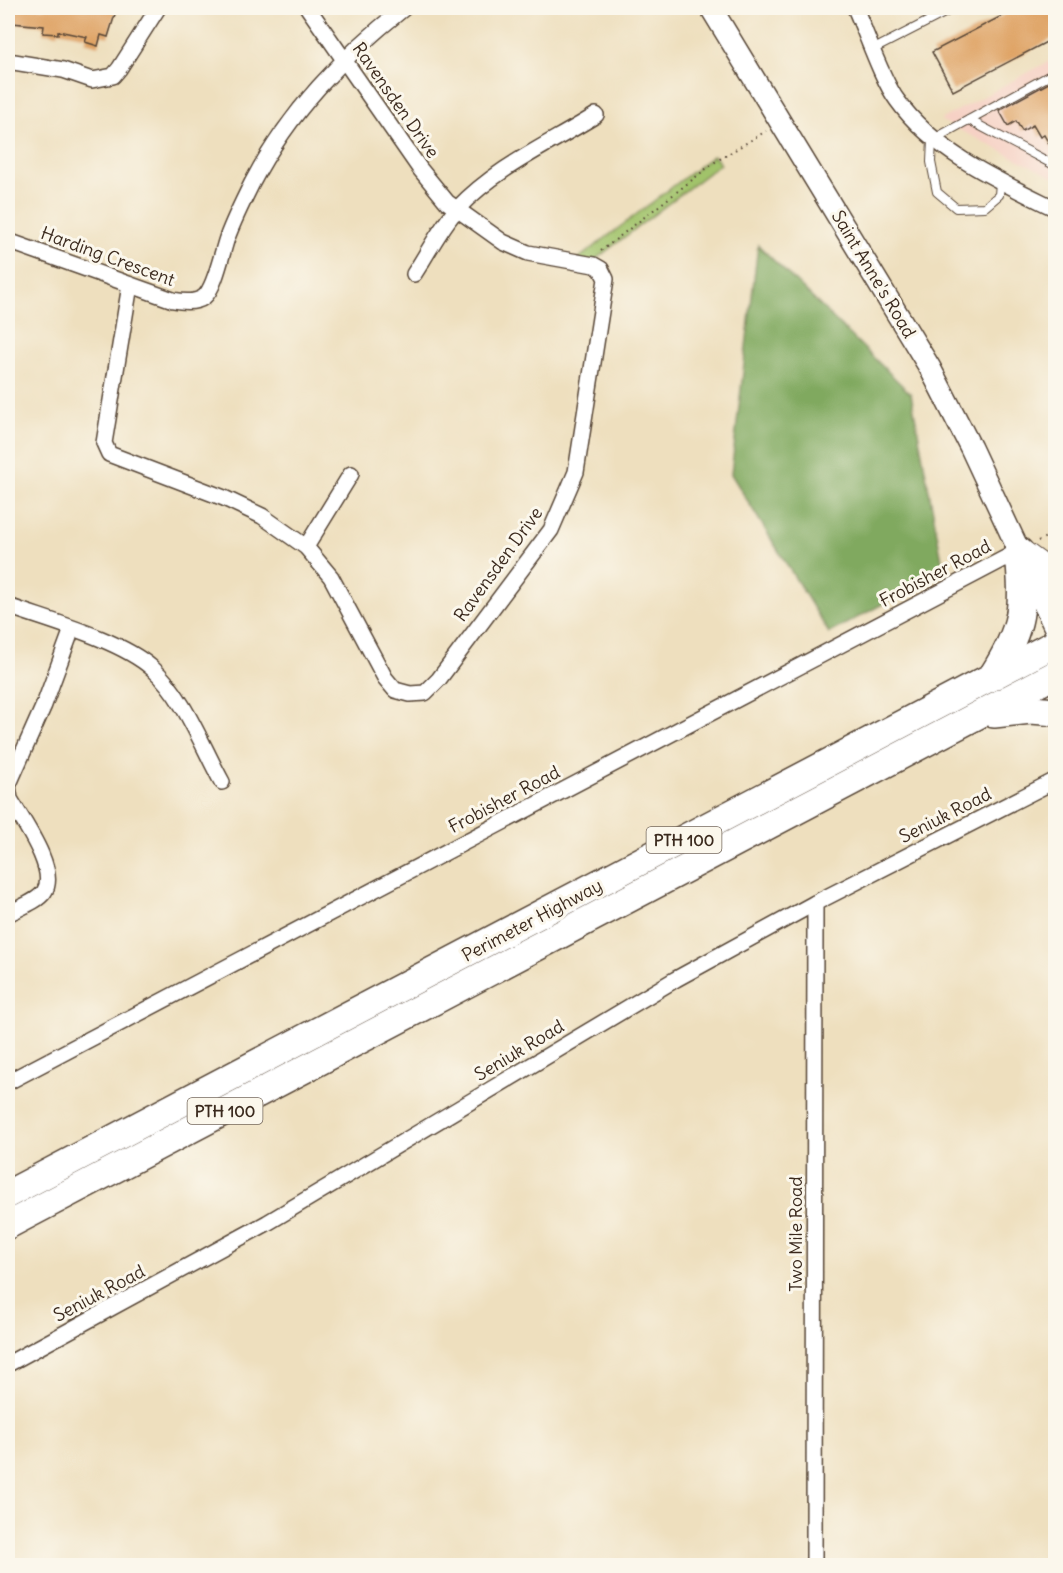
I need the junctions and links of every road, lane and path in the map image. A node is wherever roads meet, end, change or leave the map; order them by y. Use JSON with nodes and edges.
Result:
{"nodes":[{"id":1,"x":158,"y":8,"type":"edge"},
{"id":2,"x":308,"y":8,"type":"edge"},
{"id":3,"x":404,"y":8,"type":"edge"},
{"id":4,"x":711,"y":8,"type":"edge"},
{"id":5,"x":855,"y":8,"type":"edge"},
{"id":6,"x":954,"y":8,"type":"edge"},
{"id":7,"x":874,"y":50,"type":"junction"},
{"id":8,"x":345,"y":60,"type":"junction"},
{"id":9,"x":8,"y":61,"type":"edge"},
{"id":10,"x":1056,"y":72,"type":"edge"},
{"id":11,"x":596,"y":115,"type":"dead end"},
{"id":12,"x":969,"y":120,"type":"junction"},
{"id":13,"x":782,"y":121,"type":"junction"},
{"id":14,"x":932,"y":140,"type":"junction"},
{"id":15,"x":1054,"y":163,"type":"edge"},
{"id":16,"x":1000,"y":182,"type":"junction"},
{"id":17,"x":457,"y":209,"type":"junction"},
{"id":18,"x":1056,"y":209,"type":"edge"},
{"id":19,"x":8,"y":241,"type":"edge"},
{"id":20,"x":584,"y":264,"type":"junction"},
{"id":21,"x":414,"y":274,"type":"dead end"},
{"id":22,"x":130,"y":285,"type":"junction"},
{"id":23,"x":351,"y":474,"type":"dead end"},
{"id":24,"x":306,"y":547,"type":"junction"},
{"id":25,"x":1019,"y":551,"type":"junction"},
{"id":26,"x":1056,"y":578,"type":"edge"},
{"id":27,"x":8,"y":606,"type":"edge"},
{"id":28,"x":72,"y":629,"type":"junction"},
{"id":29,"x":1056,"y":630,"type":"edge"},
{"id":30,"x":1056,"y":643,"type":"edge"},
{"id":31,"x":1056,"y":674,"type":"edge"},
{"id":32,"x":992,"y":677,"type":"junction"},
{"id":33,"x":1056,"y":712,"type":"edge"},
{"id":34,"x":978,"y":716,"type":"junction"},
{"id":35,"x":1056,"y":780,"type":"edge"},
{"id":36,"x":222,"y":782,"type":"dead end"},
{"id":37,"x":815,"y":903,"type":"junction"},
{"id":38,"x":8,"y":914,"type":"edge"},
{"id":39,"x":8,"y":1082,"type":"edge"},
{"id":40,"x":8,"y":1194,"type":"edge"},
{"id":41,"x":8,"y":1225,"type":"edge"},
{"id":42,"x":8,"y":1364,"type":"edge"},
{"id":43,"x":814,"y":1566,"type":"edge"}],
"edges":[{"from":1,"to":9,"type":"street"},
{"from":2,"to":8,"type":"street","name":"Ravensden Drive"},
{"from":3,"to":8,"type":"street"},
{"from":4,"to":13,"type":"main road","name":"Saint Anne's Road"},
{"from":5,"to":7,"type":"street"},
{"from":6,"to":7,"type":"lane"},
{"from":7,"to":14,"type":"street"},
{"from":8,"to":17,"type":"street","name":"Ravensden Drive"},
{"from":8,"to":22,"type":"street","name":"Harding Crescent"},
{"from":10,"to":12,"type":"lane"},
{"from":11,"to":17,"type":"street"},
{"from":12,"to":14,"type":"lane"},
{"from":12,"to":15,"type":"lane"},
{"from":13,"to":20,"type":"path"},
{"from":13,"to":25,"type":"main road","name":"Saint Anne's Road"},
{"from":14,"to":16,"type":"street"},
{"from":14,"to":16,"type":"lane"},
{"from":16,"to":18,"type":"street"},
{"from":17,"to":20,"type":"street","name":"Ravensden Drive"},
{"from":17,"to":21,"type":"street"},
{"from":19,"to":22,"type":"street","name":"Harding Crescent"},
{"from":20,"to":24,"type":"street","name":"Ravensden Drive"},
{"from":22,"to":24,"type":"street","name":"Ravensden Drive"},
{"from":23,"to":24,"type":"street"},
{"from":25,"to":26,"type":"highway"},
{"from":25,"to":29,"type":"main road","name":"Saint Anne's Road"},
{"from":25,"to":32,"type":"highway"},
{"from":25,"to":39,"type":"street","name":"Frobisher Road"},
{"from":27,"to":28,"type":"street"},
{"from":28,"to":36,"type":"street"},
{"from":28,"to":38,"type":"street"},
{"from":30,"to":32,"type":"highway","name":"Perimeter Highway","number":"PTH 100"},
{"from":31,"to":34,"type":"highway","name":"Perimeter Highway","number":"PTH 100"},
{"from":32,"to":40,"type":"highway","name":"Perimeter Highway","number":"PTH 100"},
{"from":33,"to":34,"type":"highway"},
{"from":34,"to":41,"type":"highway","name":"Perimeter Highway","number":"PTH 100"},
{"from":35,"to":37,"type":"street","name":"Seniuk Road"},
{"from":37,"to":42,"type":"street","name":"Seniuk Road"},
{"from":37,"to":43,"type":"street","name":"Two Mile Road"}]}
